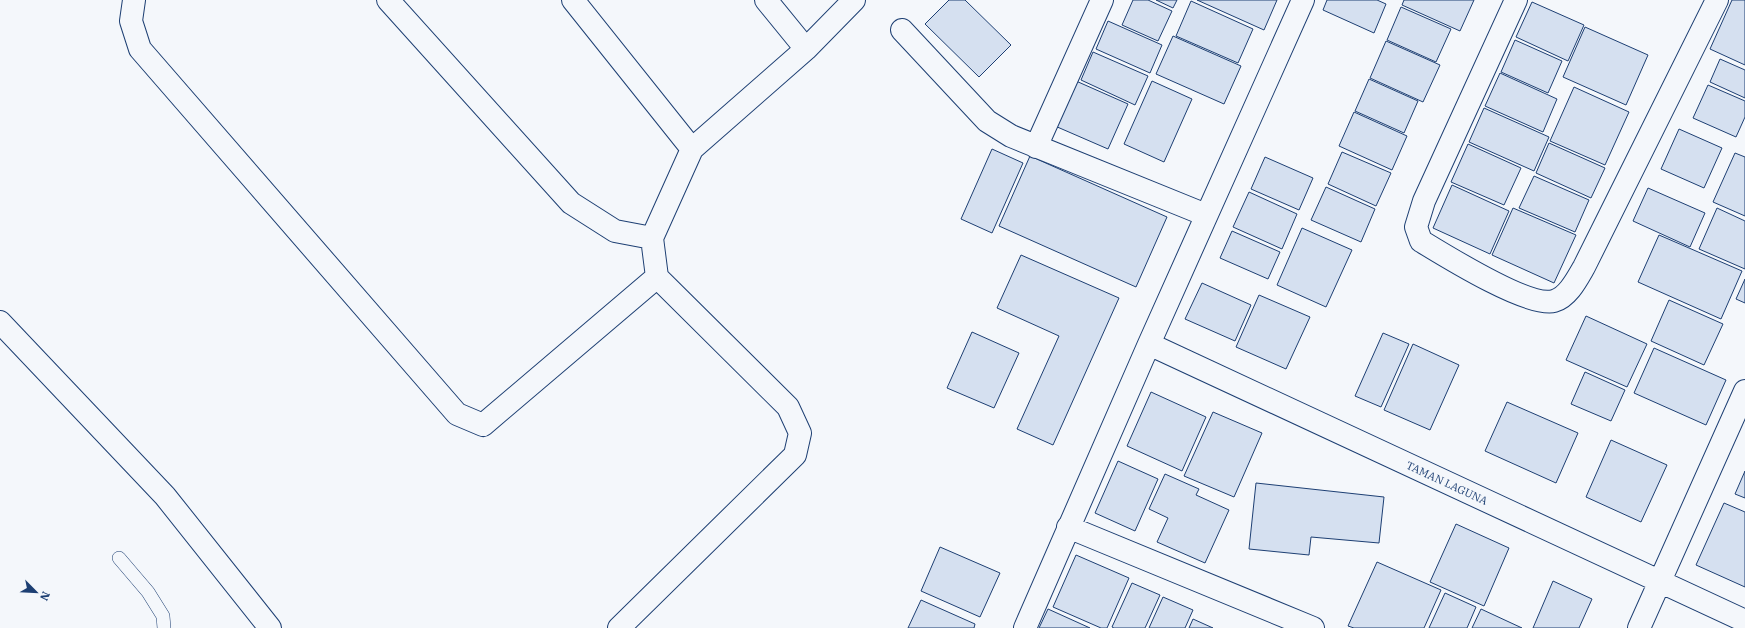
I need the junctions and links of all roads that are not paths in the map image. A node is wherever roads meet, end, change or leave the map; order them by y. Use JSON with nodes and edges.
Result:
{"nodes":[{"id":1,"x":134,"y":0,"type":"edge"},
{"id":2,"x":388,"y":0,"type":"edge"},
{"id":3,"x":574,"y":0,"type":"edge"},
{"id":4,"x":766,"y":0,"type":"edge"},
{"id":5,"x":854,"y":0,"type":"edge"},
{"id":6,"x":1102,"y":0,"type":"edge"},
{"id":7,"x":1303,"y":0,"type":"edge"},
{"id":8,"x":1516,"y":0,"type":"edge"},
{"id":9,"x":1717,"y":0,"type":"edge"},
{"id":10,"x":902,"y":30,"type":"dead end"},
{"id":11,"x":806,"y":49,"type":"junction"},
{"id":12,"x":1036,"y":147,"type":"junction"},
{"id":13,"x":692,"y":149,"type":"junction"},
{"id":14,"x":1206,"y":215,"type":"junction"},
{"id":15,"x":652,"y":238,"type":"junction"},
{"id":16,"x":657,"y":277,"type":"junction"},
{"id":17,"x":0,"y":322,"type":"edge"},
{"id":18,"x":1149,"y":344,"type":"junction"},
{"id":19,"x":1745,"y":391,"type":"edge"},
{"id":20,"x":1068,"y":527,"type":"junction"},
{"id":21,"x":119,"y":558,"type":"dead end"},
{"id":22,"x":1659,"y":583,"type":"junction"},
{"id":23,"x":1745,"y":621,"type":"edge"},
{"id":24,"x":164,"y":628,"type":"edge"},
{"id":25,"x":270,"y":628,"type":"edge"},
{"id":26,"x":619,"y":628,"type":"edge"},
{"id":27,"x":1025,"y":628,"type":"edge"},
{"id":28,"x":1313,"y":628,"type":"edge"},
{"id":29,"x":1639,"y":628,"type":"edge"}],
"edges":[{"from":1,"to":16,"type":"street"},
{"from":2,"to":15,"type":"street"},
{"from":3,"to":13,"type":"street"},
{"from":4,"to":11,"type":"street"},
{"from":5,"to":11,"type":"street"},
{"from":6,"to":12,"type":"street"},
{"from":7,"to":14,"type":"street"},
{"from":8,"to":9,"type":"street"},
{"from":10,"to":12,"type":"street"},
{"from":11,"to":13,"type":"street"},
{"from":12,"to":14,"type":"street"},
{"from":13,"to":15,"type":"street"},
{"from":14,"to":18,"type":"street"},
{"from":15,"to":16,"type":"street"},
{"from":16,"to":26,"type":"street"},
{"from":17,"to":25,"type":"street"},
{"from":18,"to":20,"type":"street"},
{"from":18,"to":22,"type":"street","name":"TAMAN LAGUNA"},
{"from":19,"to":22,"type":"street"},
{"from":20,"to":27,"type":"street"},
{"from":20,"to":28,"type":"street"},
{"from":21,"to":24,"type":"lane"},
{"from":22,"to":23,"type":"street","name":"TAMAN LAGUNA"},
{"from":22,"to":29,"type":"street"}]}
